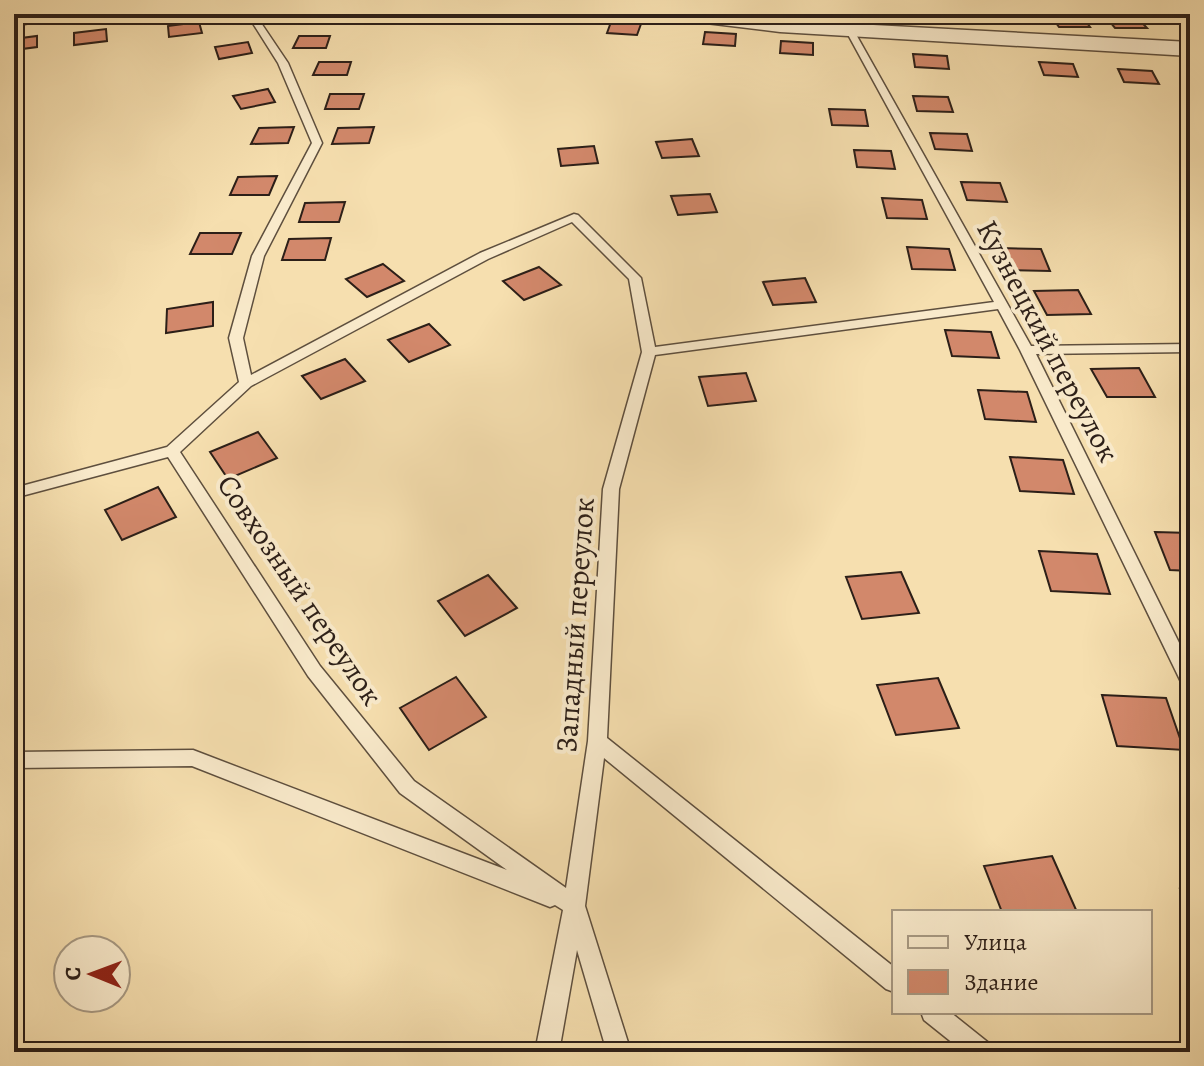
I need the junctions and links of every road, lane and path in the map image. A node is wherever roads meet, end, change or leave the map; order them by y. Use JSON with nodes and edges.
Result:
{"nodes":[{"id":1,"x":50,"y":14,"type":"edge"},
{"id":2,"x":251,"y":14,"type":"edge"},
{"id":3,"x":681,"y":14,"type":"edge"},
{"id":4,"x":14,"y":20,"type":"edge"},
{"id":5,"x":849,"y":29,"type":"junction"},
{"id":6,"x":1190,"y":49,"type":"edge"},
{"id":7,"x":1003,"y":305,"type":"junction"},
{"id":8,"x":1190,"y":348,"type":"edge"},
{"id":9,"x":1027,"y":350,"type":"junction"},
{"id":10,"x":649,"y":352,"type":"junction"},
{"id":11,"x":246,"y":383,"type":"junction"},
{"id":12,"x":172,"y":451,"type":"junction"},
{"id":13,"x":14,"y":493,"type":"edge"},
{"id":14,"x":1190,"y":683,"type":"edge"},
{"id":15,"x":597,"y":741,"type":"junction"},
{"id":16,"x":14,"y":760,"type":"edge"},
{"id":17,"x":574,"y":906,"type":"junction"},
{"id":18,"x":892,"y":979,"type":"edge"},
{"id":19,"x":934,"y":1014,"type":"edge"},
{"id":20,"x":547,"y":1052,"type":"edge"},
{"id":21,"x":619,"y":1052,"type":"edge"},
{"id":22,"x":982,"y":1052,"type":"edge"}],
"edges":[{"from":1,"to":4,"type":"street"},
{"from":2,"to":11,"type":"lane"},
{"from":3,"to":5,"type":"street"},
{"from":5,"to":6,"type":"street"},
{"from":5,"to":7,"type":"lane","name":"Кузнецкий переулок"},
{"from":7,"to":9,"type":"lane","name":"Кузнецкий переулок"},
{"from":7,"to":10,"type":"lane"},
{"from":8,"to":9,"type":"lane"},
{"from":9,"to":14,"type":"lane","name":"Кузнецкий переулок"},
{"from":10,"to":11,"type":"lane","name":"Западный переулок"},
{"from":10,"to":15,"type":"lane","name":"Западный переулок"},
{"from":11,"to":12,"type":"lane"},
{"from":12,"to":13,"type":"lane"},
{"from":12,"to":17,"type":"lane","name":"Совхозный переулок"},
{"from":15,"to":17,"type":"lane","name":"Западный переулок"},
{"from":15,"to":18,"type":"lane"},
{"from":16,"to":17,"type":"lane"},
{"from":17,"to":20,"type":"lane","name":"Западный переулок"},
{"from":17,"to":21,"type":"lane"},
{"from":19,"to":22,"type":"lane"}]}
